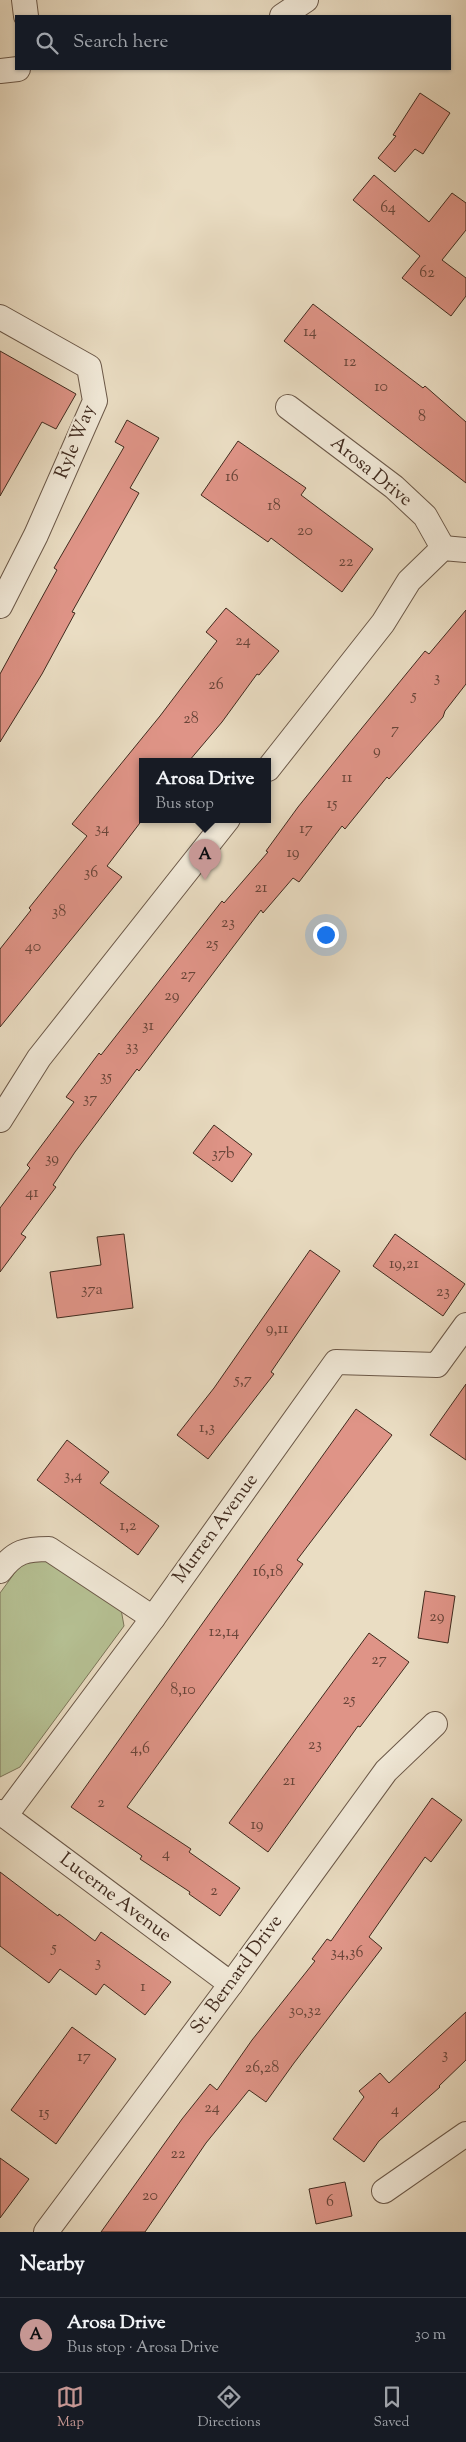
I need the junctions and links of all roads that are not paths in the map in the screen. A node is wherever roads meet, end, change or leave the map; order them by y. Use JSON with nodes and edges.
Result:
{"nodes":[{"id":1,"x":24,"y":0,"type":"edge"},
{"id":2,"x":306,"y":0,"type":"edge"},
{"id":3,"x":26,"y":15,"type":"edge"},
{"id":4,"x":284,"y":15,"type":"edge"},
{"id":5,"x":15,"y":69,"type":"edge"},
{"id":6,"x":0,"y":71,"type":"edge"},
{"id":7,"x":0,"y":317,"type":"edge"},
{"id":8,"x":288,"y":407,"type":"dead end"},
{"id":9,"x":455,"y":549,"type":"edge"},
{"id":10,"x":0,"y":606,"type":"edge"},
{"id":11,"x":271,"y":765,"type":"edge"},
{"id":12,"x":225,"y":823,"type":"edge"},
{"id":13,"x":0,"y":1120,"type":"edge"},
{"id":14,"x":466,"y":1326,"type":"edge"},
{"id":15,"x":0,"y":1571,"type":"edge"},
{"id":16,"x":153,"y":1618,"type":"junction"},
{"id":17,"x":435,"y":1724,"type":"dead end"},
{"id":18,"x":3,"y":1814,"type":"edge"},
{"id":19,"x":231,"y":1984,"type":"junction"},
{"id":20,"x":466,"y":2134,"type":"edge"},
{"id":21,"x":384,"y":2191,"type":"dead end"},
{"id":22,"x":46,"y":2232,"type":"edge"}],
"edges":[{"from":1,"to":3,"type":"street"},
{"from":2,"to":4,"type":"street"},
{"from":5,"to":6,"type":"street"},
{"from":7,"to":10,"type":"street","name":"Ryle Way"},
{"from":8,"to":9,"type":"street","name":"Arosa Drive"},
{"from":9,"to":11,"type":"street","name":"Arosa Drive"},
{"from":12,"to":13,"type":"street"},
{"from":14,"to":16,"type":"street","name":"Murren Avenue"},
{"from":15,"to":16,"type":"street"},
{"from":16,"to":18,"type":"street","name":"Murren Avenue"},
{"from":17,"to":19,"type":"street","name":"St. Bernard Drive"},
{"from":18,"to":19,"type":"street","name":"Lucerne Avenue"},
{"from":19,"to":22,"type":"street","name":"St. Bernard Drive"},
{"from":20,"to":21,"type":"street"}]}
